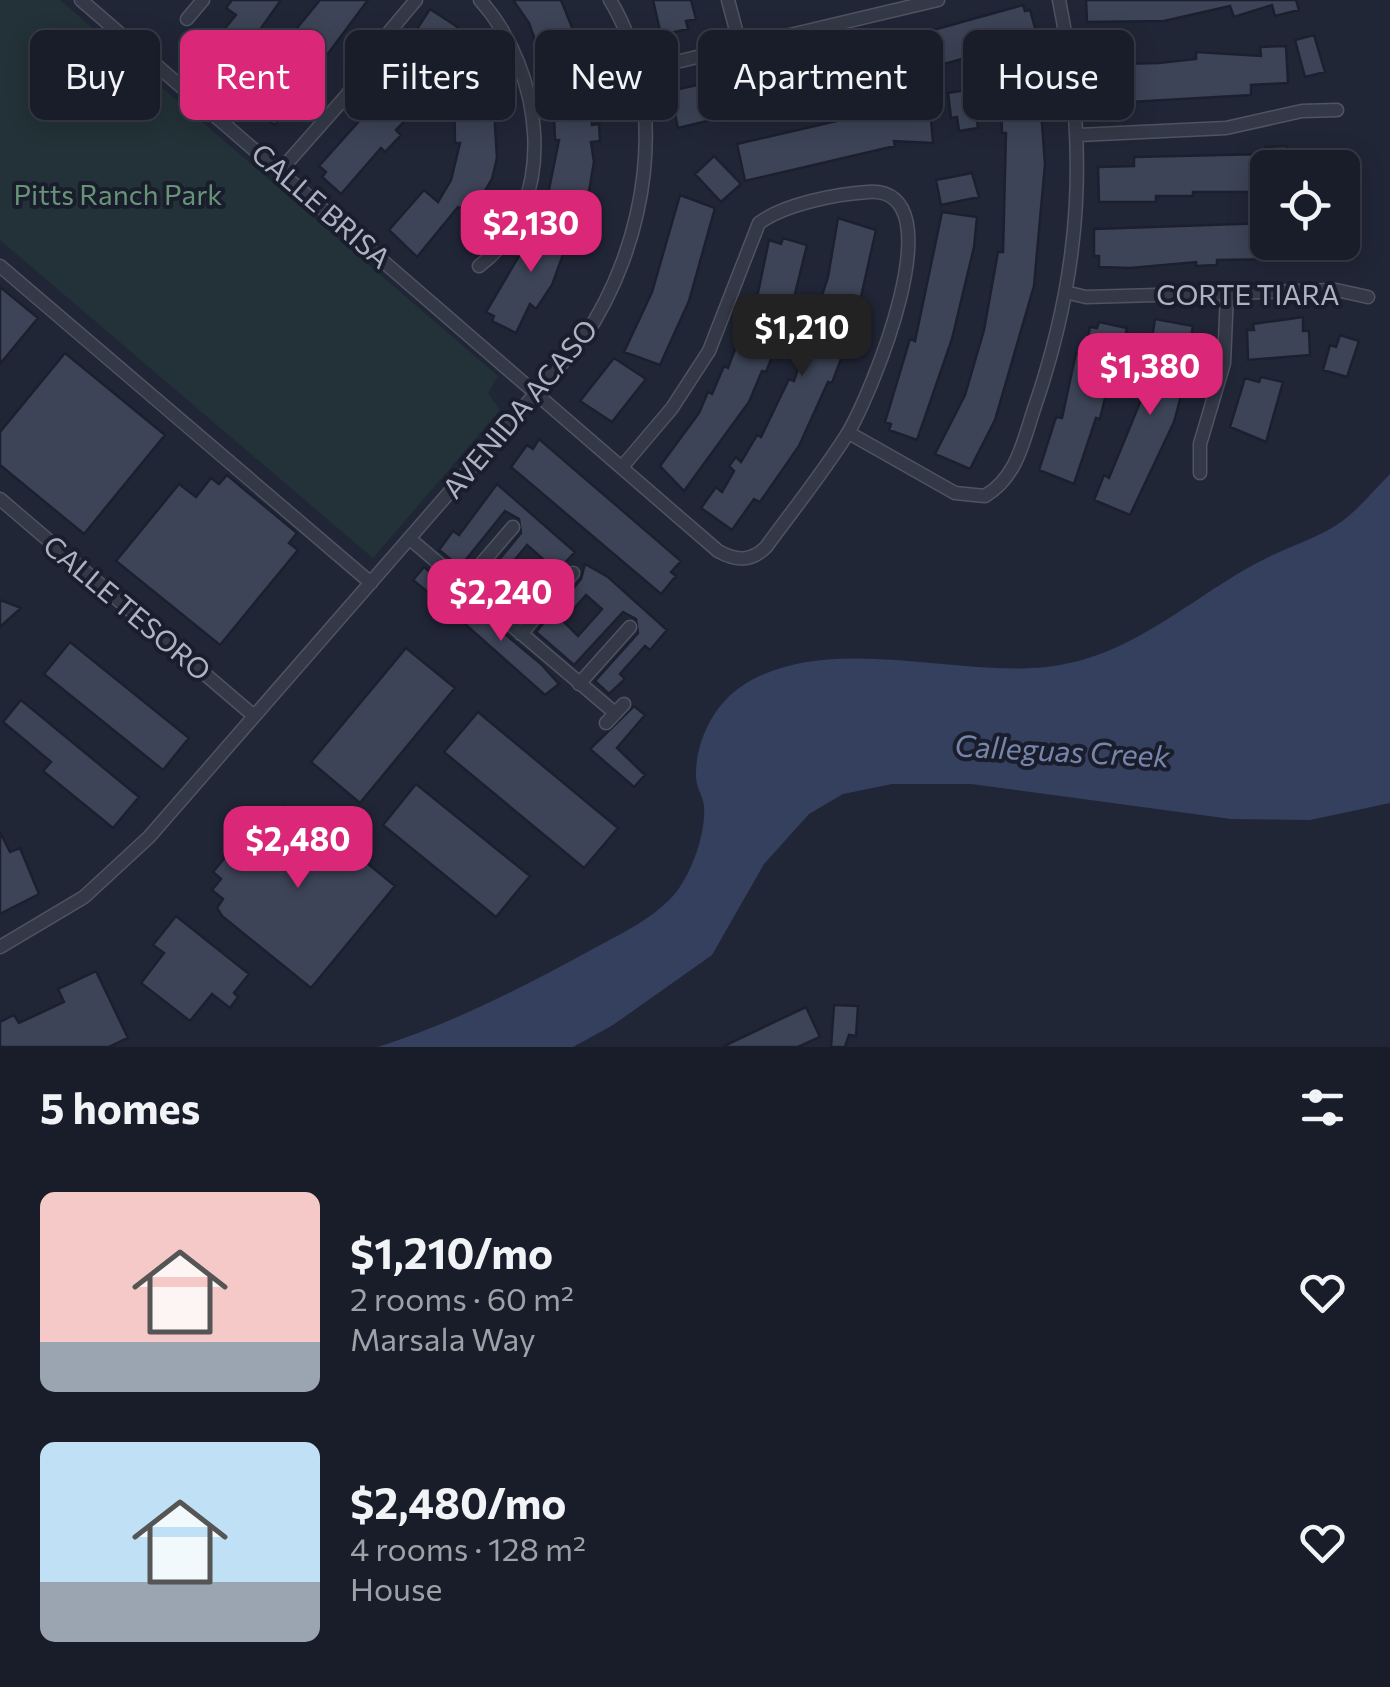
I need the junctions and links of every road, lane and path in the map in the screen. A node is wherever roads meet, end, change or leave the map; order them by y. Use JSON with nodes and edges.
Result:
{"nodes":[{"id":1,"x":81,"y":0,"type":"edge"},
{"id":2,"x":203,"y":0,"type":"edge"},
{"id":3,"x":416,"y":0,"type":"edge"},
{"id":4,"x":480,"y":0,"type":"edge"},
{"id":5,"x":610,"y":0,"type":"edge"},
{"id":6,"x":728,"y":0,"type":"edge"},
{"id":7,"x":938,"y":0,"type":"edge"},
{"id":8,"x":1059,"y":0,"type":"edge"},
{"id":9,"x":901,"y":6,"type":"edge"},
{"id":10,"x":187,"y":18,"type":"dead end"},
{"id":11,"x":622,"y":30,"type":"edge"},
{"id":12,"x":736,"y":30,"type":"edge"},
{"id":13,"x":814,"y":30,"type":"edge"},
{"id":14,"x":1337,"y":110,"type":"dead end"},
{"id":15,"x":642,"y":120,"type":"edge"},
{"id":16,"x":1079,"y":135,"type":"junction"},
{"id":17,"x":280,"y":170,"type":"junction"},
{"id":18,"x":0,"y":266,"type":"edge"},
{"id":19,"x":478,"y":266,"type":"dead end"},
{"id":20,"x":1069,"y":292,"type":"junction"},
{"id":21,"x":1227,"y":293,"type":"junction"},
{"id":22,"x":1368,"y":297,"type":"dead end"},
{"id":23,"x":536,"y":392,"type":"junction"},
{"id":24,"x":848,"y":433,"type":"junction"},
{"id":25,"x":622,"y":467,"type":"junction"},
{"id":26,"x":1200,"y":472,"type":"dead end"},
{"id":27,"x":0,"y":499,"type":"edge"},
{"id":28,"x":513,"y":526,"type":"dead end"},
{"id":29,"x":410,"y":539,"type":"junction"},
{"id":30,"x":572,"y":573,"type":"dead end"},
{"id":31,"x":372,"y":582,"type":"junction"},
{"id":32,"x":463,"y":585,"type":"junction"},
{"id":33,"x":630,"y":626,"type":"dead end"},
{"id":34,"x":521,"y":634,"type":"junction"},
{"id":35,"x":580,"y":684,"type":"junction"},
{"id":36,"x":615,"y":713,"type":"dead end"},
{"id":37,"x":254,"y":716,"type":"junction"},
{"id":38,"x":0,"y":948,"type":"edge"}],
"edges":[{"from":1,"to":17,"type":"street","name":"CALLE BRISA"},
{"from":2,"to":10,"type":"street"},
{"from":3,"to":17,"type":"street"},
{"from":4,"to":19,"type":"street"},
{"from":5,"to":11,"type":"street","name":"AVENIDA ACASO"},
{"from":6,"to":12,"type":"street"},
{"from":7,"to":9,"type":"street"},
{"from":8,"to":16,"type":"street"},
{"from":9,"to":13,"type":"street"},
{"from":14,"to":16,"type":"street"},
{"from":15,"to":23,"type":"street","name":"AVENIDA ACASO"},
{"from":16,"to":20,"type":"street"},
{"from":17,"to":23,"type":"street","name":"CALLE BRISA"},
{"from":18,"to":31,"type":"street"},
{"from":20,"to":21,"type":"street","name":"CORTE TIARA"},
{"from":20,"to":24,"type":"street"},
{"from":21,"to":22,"type":"street","name":"CORTE TIARA"},
{"from":21,"to":26,"type":"street"},
{"from":23,"to":25,"type":"street","name":"CALLE BRISA"},
{"from":23,"to":29,"type":"street","name":"AVENIDA ACASO"},
{"from":24,"to":25,"type":"street","name":"CALLE BRISA"},
{"from":24,"to":25,"type":"street"},
{"from":27,"to":37,"type":"street","name":"CALLE TESORO"},
{"from":28,"to":32,"type":"street"},
{"from":29,"to":31,"type":"street","name":"AVENIDA ACASO"},
{"from":29,"to":32,"type":"street"},
{"from":30,"to":34,"type":"street"},
{"from":31,"to":37,"type":"street","name":"AVENIDA ACASO"},
{"from":32,"to":34,"type":"street"},
{"from":33,"to":35,"type":"street"},
{"from":34,"to":35,"type":"street"},
{"from":35,"to":36,"type":"street"},
{"from":37,"to":38,"type":"street","name":"AVENIDA ACASO"}]}
